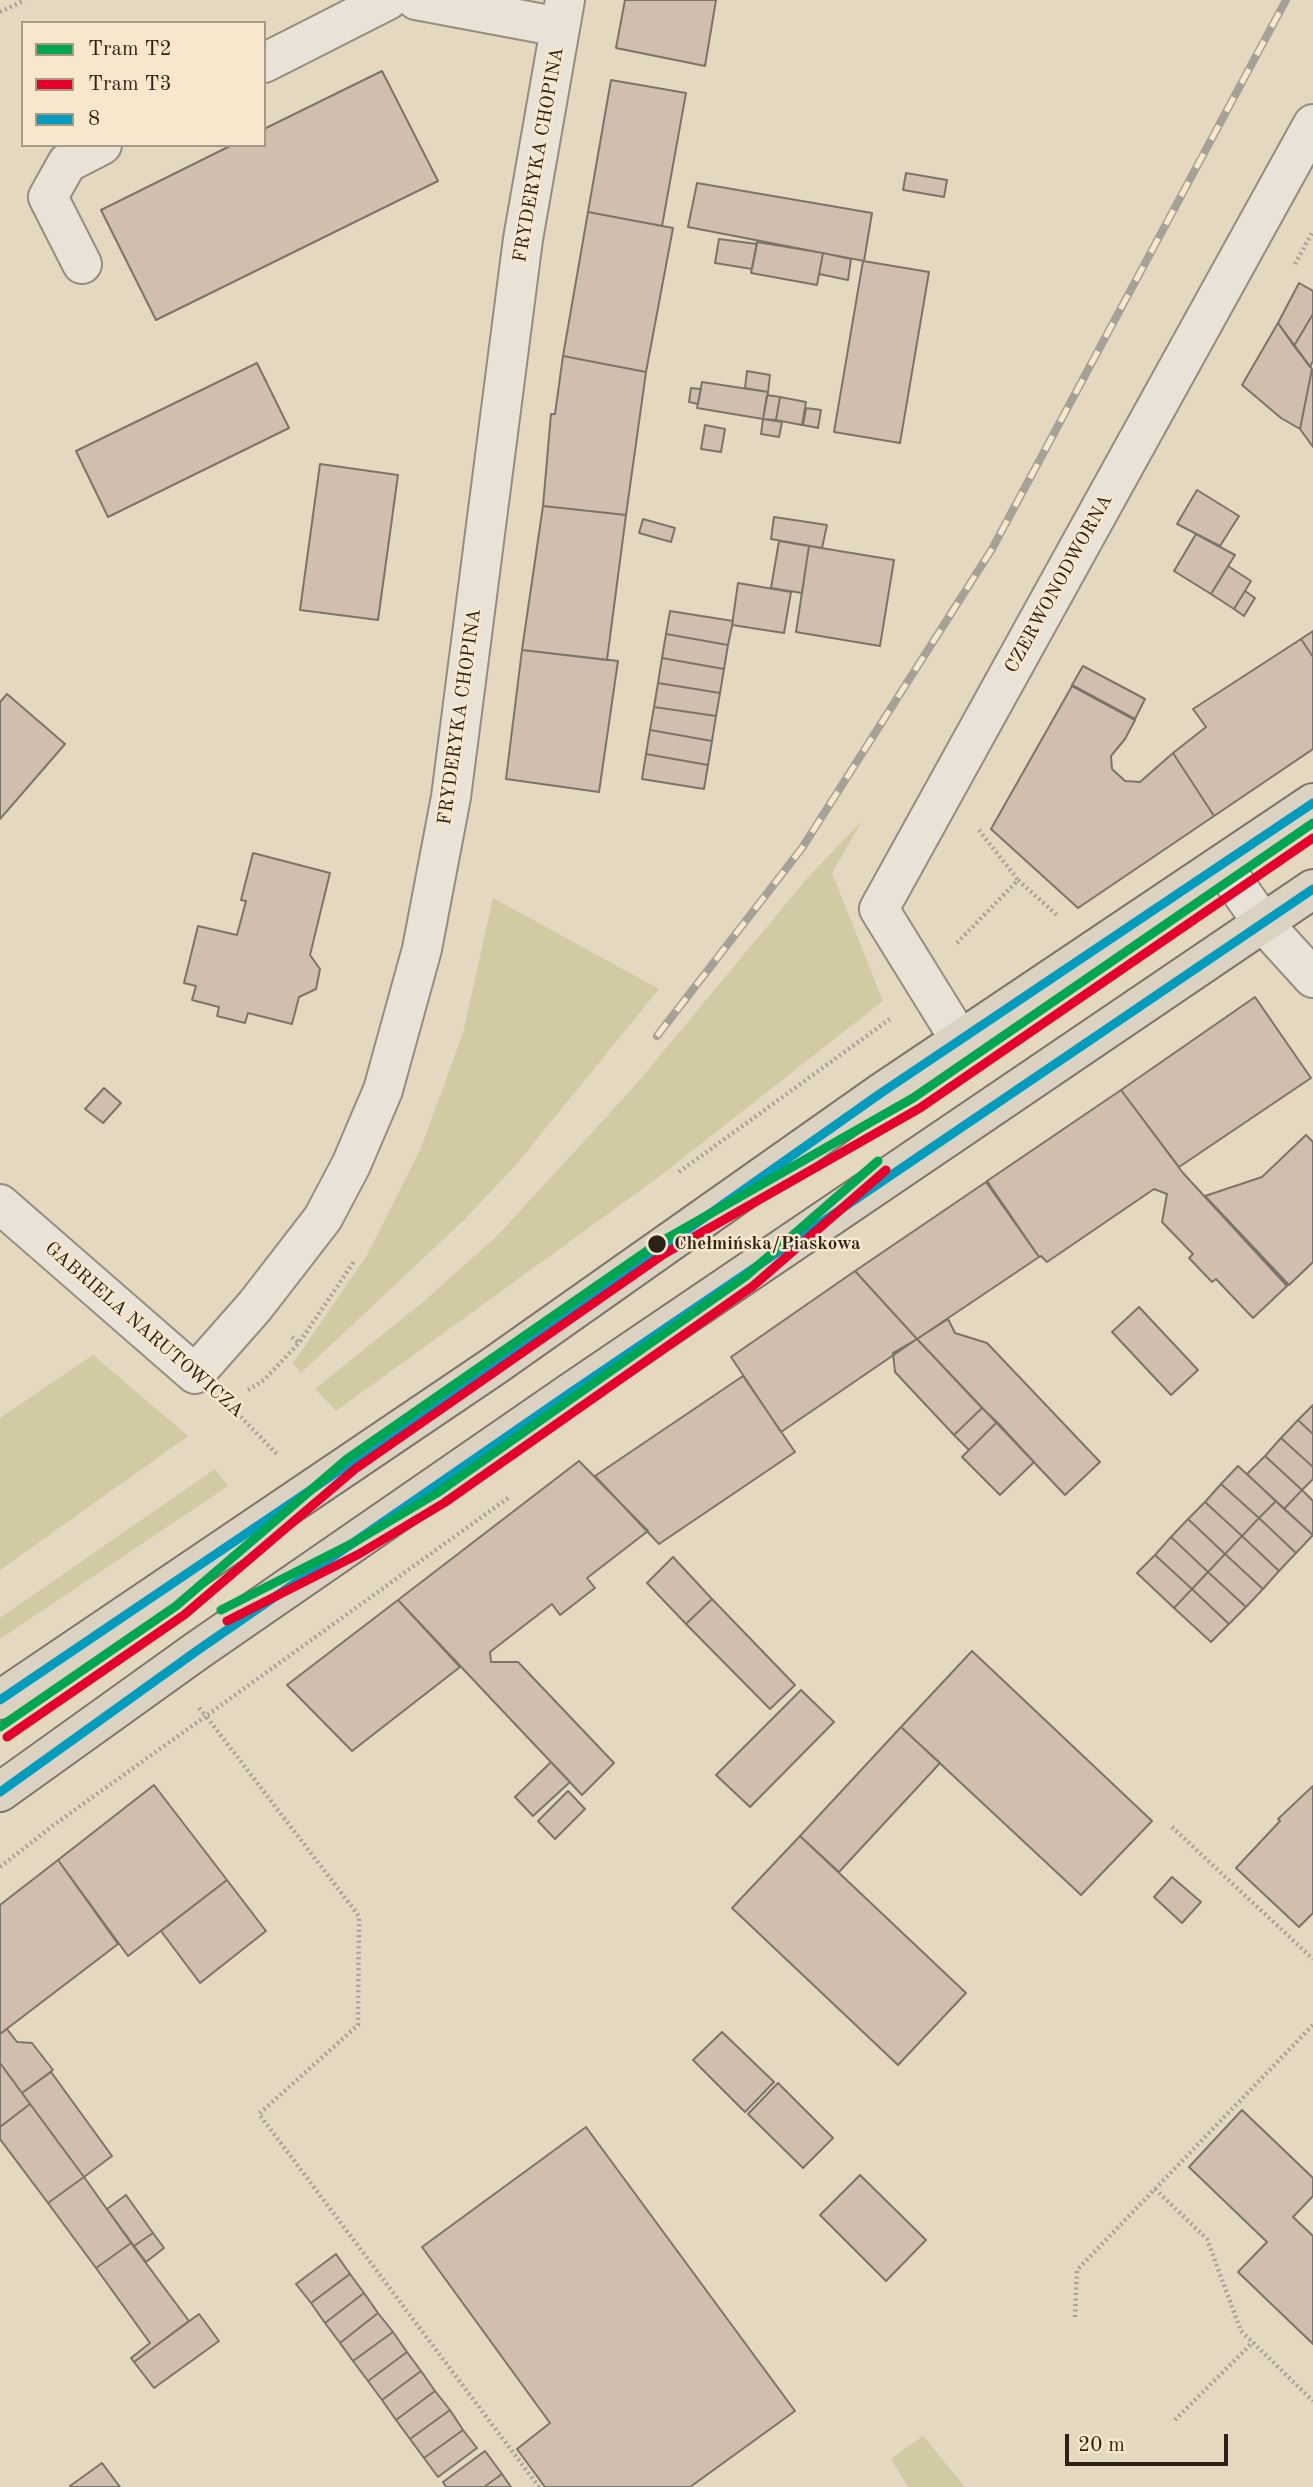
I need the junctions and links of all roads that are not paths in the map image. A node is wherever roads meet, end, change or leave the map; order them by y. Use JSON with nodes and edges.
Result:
{"nodes":[{"id":1,"x":388,"y":0,"type":"edge"},
{"id":2,"x":416,"y":0,"type":"edge"},
{"id":3,"x":563,"y":13,"type":"edge"},
{"id":4,"x":266,"y":62,"type":"edge"},
{"id":5,"x":1313,"y":124,"type":"edge"},
{"id":6,"x":98,"y":147,"type":"edge"},
{"id":7,"x":82,"y":264,"type":"dead end"},
{"id":8,"x":1313,"y":803,"type":"edge"},
{"id":9,"x":1222,"y":864,"type":"junction"},
{"id":10,"x":1313,"y":889,"type":"edge"},
{"id":11,"x":1263,"y":923,"type":"junction"},
{"id":12,"x":1313,"y":978,"type":"edge"},
{"id":13,"x":960,"y":1040,"type":"junction"},
{"id":14,"x":0,"y":1204,"type":"edge"},
{"id":15,"x":195,"y":1374,"type":"joint"},
{"id":16,"x":0,"y":1700,"type":"edge"},
{"id":17,"x":0,"y":1792,"type":"edge"}],
"edges":[{"from":1,"to":4,"type":"street"},
{"from":2,"to":3,"type":"street"},
{"from":3,"to":15,"type":"street","name":"FRYDERYKA CHOPINA"},
{"from":5,"to":13,"type":"street","name":"CZERWONODWORNA"},
{"from":6,"to":7,"type":"street"},
{"from":8,"to":9,"type":"main road"},
{"from":9,"to":11,"type":"street"},
{"from":9,"to":13,"type":"main road"},
{"from":10,"to":11,"type":"main road"},
{"from":11,"to":12,"type":"street"},
{"from":11,"to":17,"type":"main road"},
{"from":13,"to":16,"type":"main road"},
{"from":14,"to":15,"type":"street","name":"GABRIELA NARUTOWICZA"}]}
